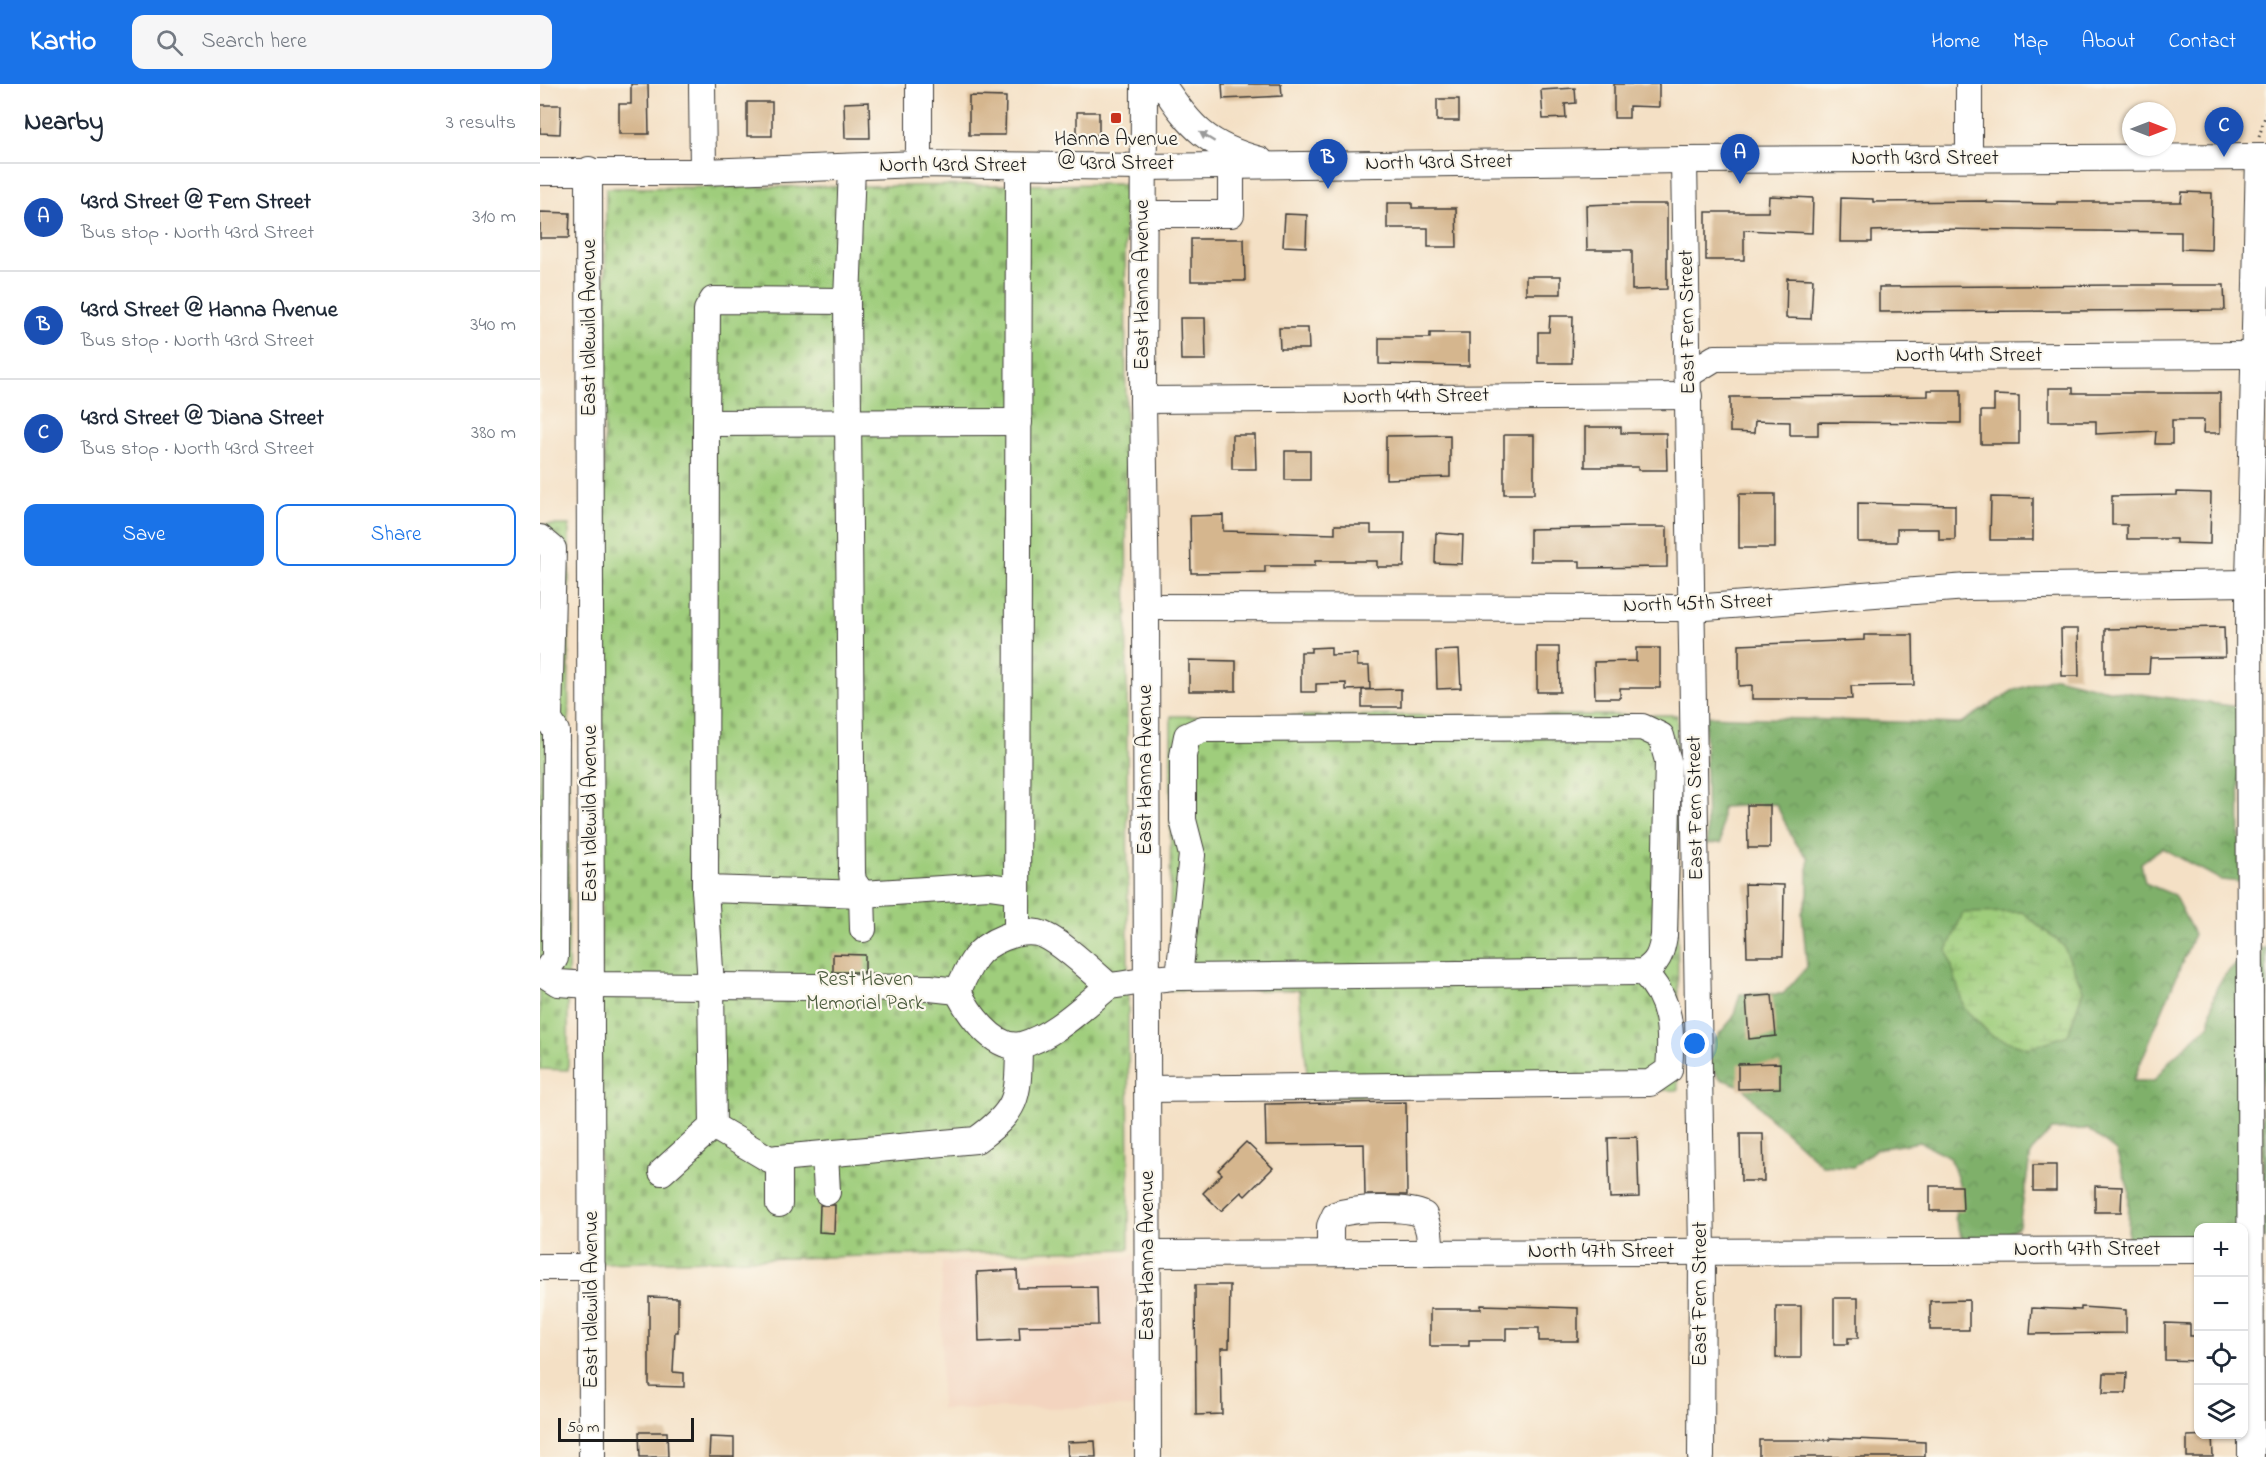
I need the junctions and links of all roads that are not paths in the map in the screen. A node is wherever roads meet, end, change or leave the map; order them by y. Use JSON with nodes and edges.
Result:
{"nodes":[{"id":1,"x":702,"y":84,"type":"edge"},
{"id":2,"x":919,"y":84,"type":"edge"},
{"id":3,"x":1144,"y":84,"type":"edge"},
{"id":4,"x":1162,"y":84,"type":"edge"},
{"id":5,"x":1970,"y":84,"type":"edge"},
{"id":6,"x":2261,"y":151,"type":"edge"},
{"id":7,"x":1969,"y":158,"type":"junction"},
{"id":8,"x":1684,"y":160,"type":"junction"},
{"id":9,"x":919,"y":164,"type":"junction"},
{"id":10,"x":1019,"y":166,"type":"junction"},
{"id":11,"x":1231,"y":166,"type":"junction"},
{"id":12,"x":1281,"y":166,"type":"junction"},
{"id":13,"x":852,"y":167,"type":"junction"},
{"id":14,"x":1143,"y":167,"type":"junction"},
{"id":15,"x":590,"y":170,"type":"junction"},
{"id":16,"x":540,"y":172,"type":"edge"},
{"id":17,"x":703,"y":172,"type":"junction"},
{"id":18,"x":1143,"y":214,"type":"junction"},
{"id":19,"x":847,"y":301,"type":"junction"},
{"id":20,"x":2253,"y":355,"type":"junction"},
{"id":21,"x":1689,"y":385,"type":"junction"},
{"id":22,"x":1143,"y":400,"type":"junction"},
{"id":23,"x":849,"y":422,"type":"junction"},
{"id":24,"x":1019,"y":422,"type":"junction"},
{"id":25,"x":706,"y":423,"type":"junction"},
{"id":26,"x":540,"y":538,"type":"edge"},
{"id":27,"x":2249,"y":583,"type":"junction"},
{"id":28,"x":1146,"y":607,"type":"junction"},
{"id":29,"x":1693,"y":608,"type":"junction"},
{"id":30,"x":1146,"y":727,"type":"junction"},
{"id":31,"x":548,"y":731,"type":"edge"},
{"id":32,"x":591,"y":731,"type":"junction"},
{"id":33,"x":1187,"y":736,"type":"junction"},
{"id":34,"x":705,"y":889,"type":"junction"},
{"id":35,"x":1017,"y":890,"type":"junction"},
{"id":36,"x":861,"y":894,"type":"junction"},
{"id":37,"x":863,"y":929,"type":"dead end"},
{"id":38,"x":1017,"y":933,"type":"junction"},
{"id":39,"x":1643,"y":972,"type":"junction"},
{"id":40,"x":542,"y":974,"type":"edge"},
{"id":41,"x":1179,"y":977,"type":"junction"},
{"id":42,"x":1147,"y":982,"type":"junction"},
{"id":43,"x":591,"y":985,"type":"junction"},
{"id":44,"x":711,"y":986,"type":"junction"},
{"id":45,"x":1109,"y":986,"type":"junction"},
{"id":46,"x":958,"y":991,"type":"junction"},
{"id":47,"x":1018,"y":1046,"type":"junction"},
{"id":48,"x":1147,"y":1089,"type":"junction"},
{"id":49,"x":713,"y":1126,"type":"junction"},
{"id":50,"x":825,"y":1154,"type":"junction"},
{"id":51,"x":779,"y":1158,"type":"junction"},
{"id":52,"x":662,"y":1172,"type":"dead end"},
{"id":53,"x":827,"y":1192,"type":"dead end"},
{"id":54,"x":779,"y":1204,"type":"dead end"},
{"id":55,"x":2194,"y":1250,"type":"edge"},
{"id":56,"x":2254,"y":1250,"type":"edge"},
{"id":57,"x":1702,"y":1252,"type":"junction"},
{"id":58,"x":1330,"y":1253,"type":"junction"},
{"id":59,"x":1431,"y":1253,"type":"junction"},
{"id":60,"x":1148,"y":1254,"type":"junction"},
{"id":61,"x":540,"y":1267,"type":"edge"},
{"id":62,"x":592,"y":1267,"type":"junction"},
{"id":63,"x":592,"y":1457,"type":"edge"},
{"id":64,"x":1148,"y":1457,"type":"edge"},
{"id":65,"x":1701,"y":1457,"type":"edge"},
{"id":66,"x":2251,"y":1457,"type":"edge"}],
"edges":[{"from":1,"to":17,"type":"street"},
{"from":2,"to":9,"type":"street"},
{"from":3,"to":14,"type":"street","name":"East Hanna Avenue"},
{"from":12,"to":4,"type":"street","one_way":true},
{"from":5,"to":7,"type":"street"},
{"from":6,"to":7,"type":"street","name":"North 43rd Street"},
{"from":6,"to":20,"type":"street"},
{"from":7,"to":8,"type":"street","name":"North 43rd Street"},
{"from":8,"to":12,"type":"street","name":"North 43rd Street"},
{"from":8,"to":21,"type":"street","name":"East Fern Street"},
{"from":9,"to":10,"type":"street","name":"North 43rd Street"},
{"from":9,"to":13,"type":"street","name":"North 43rd Street"},
{"from":10,"to":14,"type":"street","name":"North 43rd Street"},
{"from":10,"to":24,"type":"street"},
{"from":11,"to":12,"type":"street","name":"North 43rd Street"},
{"from":11,"to":14,"type":"street","name":"North 43rd Street"},
{"from":11,"to":18,"type":"street"},
{"from":13,"to":17,"type":"street","name":"North 43rd Street"},
{"from":13,"to":19,"type":"street"},
{"from":14,"to":18,"type":"street","name":"East Hanna Avenue"},
{"from":15,"to":16,"type":"street","name":"North 43rd Street"},
{"from":15,"to":17,"type":"street","name":"North 43rd Street"},
{"from":15,"to":32,"type":"street","name":"East Idlewild Avenue"},
{"from":18,"to":22,"type":"street","name":"East Hanna Avenue"},
{"from":19,"to":23,"type":"street"},
{"from":19,"to":25,"type":"street"},
{"from":20,"to":21,"type":"street","name":"North 44th Street"},
{"from":20,"to":27,"type":"street"},
{"from":21,"to":22,"type":"street","name":"North 44th Street"},
{"from":21,"to":29,"type":"street","name":"East Fern Street"},
{"from":22,"to":28,"type":"street","name":"East Hanna Avenue"},
{"from":23,"to":24,"type":"street"},
{"from":23,"to":25,"type":"street"},
{"from":23,"to":36,"type":"street"},
{"from":24,"to":35,"type":"street"},
{"from":25,"to":34,"type":"street"},
{"from":26,"to":31,"type":"street"},
{"from":27,"to":29,"type":"street","name":"North 45th Street"},
{"from":27,"to":56,"type":"street"},
{"from":28,"to":29,"type":"street","name":"North 45th Street"},
{"from":28,"to":30,"type":"street","name":"East Hanna Avenue"},
{"from":29,"to":57,"type":"street","name":"East Fern Street"},
{"from":30,"to":33,"type":"street"},
{"from":30,"to":42,"type":"street","name":"East Hanna Avenue"},
{"from":31,"to":32,"type":"street"},
{"from":31,"to":40,"type":"street"},
{"from":32,"to":43,"type":"street","name":"East Idlewild Avenue"},
{"from":33,"to":39,"type":"street"},
{"from":33,"to":41,"type":"street"},
{"from":34,"to":36,"type":"street"},
{"from":34,"to":44,"type":"street"},
{"from":35,"to":36,"type":"street"},
{"from":35,"to":38,"type":"street"},
{"from":36,"to":37,"type":"street"},
{"from":38,"to":45,"type":"street"},
{"from":38,"to":46,"type":"street"},
{"from":39,"to":41,"type":"street"},
{"from":39,"to":48,"type":"street"},
{"from":40,"to":43,"type":"street"},
{"from":41,"to":42,"type":"street"},
{"from":42,"to":45,"type":"street"},
{"from":42,"to":48,"type":"street","name":"East Hanna Avenue"},
{"from":43,"to":44,"type":"street"},
{"from":43,"to":62,"type":"street","name":"East Idlewild Avenue"},
{"from":44,"to":46,"type":"street"},
{"from":44,"to":49,"type":"street"},
{"from":45,"to":47,"type":"street"},
{"from":46,"to":47,"type":"street"},
{"from":47,"to":50,"type":"street"},
{"from":48,"to":60,"type":"street","name":"East Hanna Avenue"},
{"from":49,"to":51,"type":"street"},
{"from":49,"to":52,"type":"street"},
{"from":50,"to":51,"type":"street"},
{"from":50,"to":53,"type":"street"},
{"from":51,"to":54,"type":"street"},
{"from":55,"to":57,"type":"street","name":"North 47th Street"},
{"from":56,"to":66,"type":"street"},
{"from":57,"to":59,"type":"street","name":"North 47th Street"},
{"from":57,"to":65,"type":"street","name":"East Fern Street"},
{"from":58,"to":59,"type":"street","name":"North 47th Street"},
{"from":58,"to":59,"type":"street"},
{"from":58,"to":60,"type":"street","name":"North 47th Street"},
{"from":60,"to":64,"type":"street","name":"East Hanna Avenue"},
{"from":61,"to":62,"type":"street"},
{"from":62,"to":63,"type":"street","name":"East Idlewild Avenue"}]}
